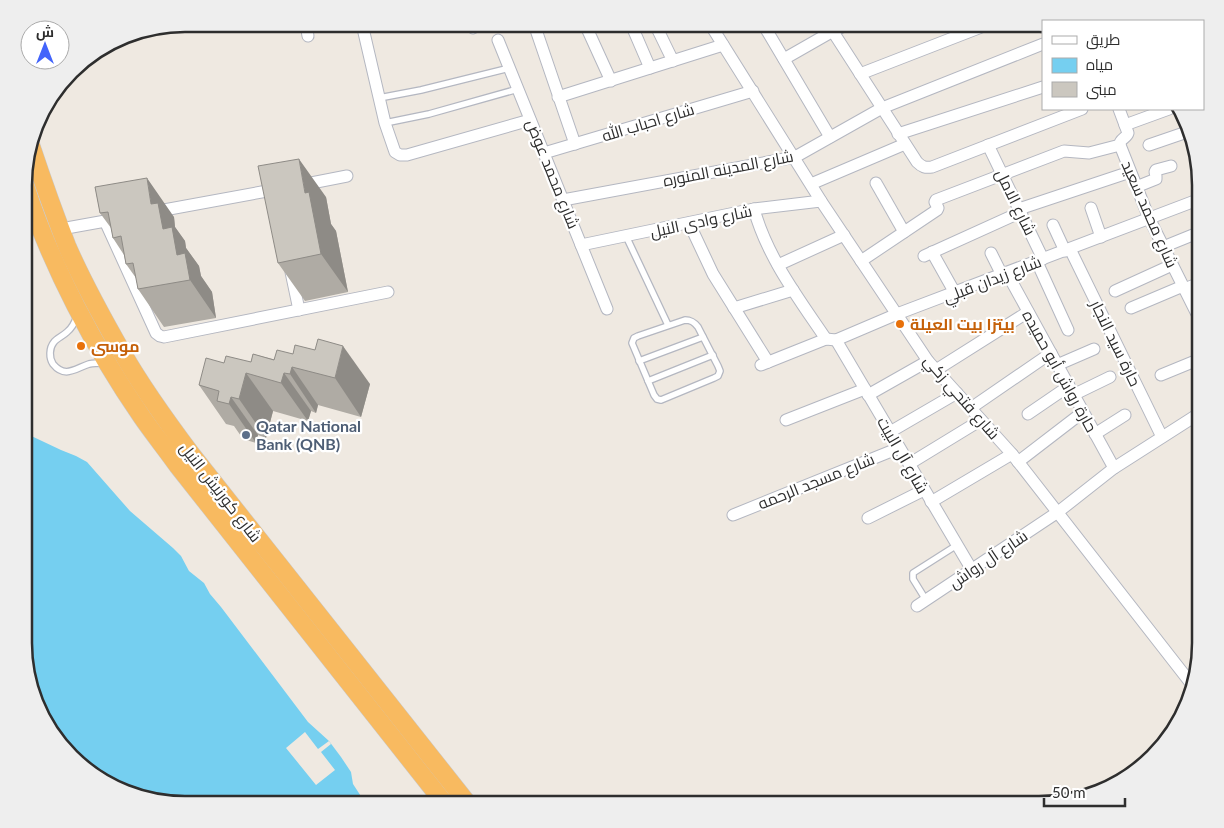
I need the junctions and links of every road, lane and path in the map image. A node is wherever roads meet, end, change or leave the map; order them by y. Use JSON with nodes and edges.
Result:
{"nodes":[{"id":1,"x":635,"y":32,"type":"edge"},
{"id":2,"x":659,"y":32,"type":"edge"},
{"id":3,"x":715,"y":32,"type":"edge"},
{"id":4,"x":768,"y":32,"type":"edge"},
{"id":5,"x":824,"y":32,"type":"edge"},
{"id":6,"x":833,"y":32,"type":"edge"},
{"id":7,"x":968,"y":32,"type":"edge"},
{"id":8,"x":307,"y":33,"type":"edge"},
{"id":9,"x":364,"y":33,"type":"edge"},
{"id":10,"x":537,"y":33,"type":"edge"},
{"id":11,"x":589,"y":33,"type":"edge"},
{"id":12,"x":308,"y":36,"type":"dead end"},
{"id":13,"x":498,"y":40,"type":"dead end"},
{"id":14,"x":1042,"y":44,"type":"edge"},
{"id":15,"x":723,"y":45,"type":"junction"},
{"id":16,"x":784,"y":59,"type":"junction"},
{"id":17,"x":673,"y":61,"type":"junction"},
{"id":18,"x":510,"y":68,"type":"junction"},
{"id":19,"x":650,"y":68,"type":"junction"},
{"id":20,"x":860,"y":74,"type":"junction"},
{"id":21,"x":611,"y":81,"type":"junction"},
{"id":22,"x":1042,"y":87,"type":"edge"},
{"id":23,"x":518,"y":89,"type":"junction"},
{"id":24,"x":753,"y":91,"type":"junction"},
{"id":25,"x":558,"y":97,"type":"junction"},
{"id":26,"x":379,"y":98,"type":"junction"},
{"id":27,"x":882,"y":108,"type":"junction"},
{"id":28,"x":1079,"y":110,"type":"edge"},
{"id":29,"x":1119,"y":110,"type":"edge"},
{"id":30,"x":1166,"y":110,"type":"edge"},
{"id":31,"x":530,"y":120,"type":"junction"},
{"id":32,"x":385,"y":123,"type":"junction"},
{"id":33,"x":1125,"y":125,"type":"junction"},
{"id":34,"x":1182,"y":134,"type":"edge"},
{"id":35,"x":830,"y":137,"type":"junction"},
{"id":36,"x":902,"y":139,"type":"junction"},
{"id":37,"x":574,"y":144,"type":"junction"},
{"id":38,"x":988,"y":145,"type":"junction"},
{"id":39,"x":1120,"y":145,"type":"junction"},
{"id":40,"x":1149,"y":145,"type":"dead end"},
{"id":41,"x":544,"y":154,"type":"junction"},
{"id":42,"x":794,"y":157,"type":"junction"},
{"id":43,"x":35,"y":159,"type":"edge"},
{"id":44,"x":1171,"y":166,"type":"dead end"},
{"id":45,"x":1130,"y":172,"type":"junction"},
{"id":46,"x":1002,"y":175,"type":"junction"},
{"id":47,"x":347,"y":176,"type":"dead end"},
{"id":48,"x":876,"y":183,"type":"dead end"},
{"id":49,"x":811,"y":184,"type":"junction"},
{"id":50,"x":1136,"y":187,"type":"junction"},
{"id":51,"x":563,"y":200,"type":"junction"},
{"id":52,"x":821,"y":200,"type":"junction"},
{"id":53,"x":1191,"y":202,"type":"edge"},
{"id":54,"x":32,"y":204,"type":"edge"},
{"id":55,"x":1090,"y":208,"type":"dead end"},
{"id":56,"x":754,"y":209,"type":"junction"},
{"id":57,"x":1020,"y":210,"type":"junction"},
{"id":58,"x":142,"y":214,"type":"edge"},
{"id":59,"x":124,"y":217,"type":"edge"},
{"id":60,"x":1149,"y":218,"type":"junction"},
{"id":61,"x":105,"y":221,"type":"junction"},
{"id":62,"x":689,"y":223,"type":"junction"},
{"id":63,"x":1053,"y":225,"type":"dead end"},
{"id":64,"x":61,"y":229,"type":"junction"},
{"id":65,"x":904,"y":232,"type":"junction"},
{"id":66,"x":626,"y":236,"type":"junction"},
{"id":67,"x":844,"y":236,"type":"junction"},
{"id":68,"x":1191,"y":236,"type":"edge"},
{"id":69,"x":1102,"y":237,"type":"junction"},
{"id":70,"x":581,"y":245,"type":"junction"},
{"id":71,"x":1163,"y":248,"type":"junction"},
{"id":72,"x":1068,"y":250,"type":"junction"},
{"id":73,"x":991,"y":253,"type":"dead end"},
{"id":74,"x":1040,"y":260,"type":"junction"},
{"id":75,"x":861,"y":261,"type":"junction"},
{"id":76,"x":290,"y":264,"type":"edge"},
{"id":77,"x":778,"y":265,"type":"junction"},
{"id":78,"x":1172,"y":265,"type":"junction"},
{"id":79,"x":1005,"y":274,"type":"junction"},
{"id":80,"x":1191,"y":285,"type":"edge"},
{"id":81,"x":1183,"y":287,"type":"junction"},
{"id":82,"x":793,"y":290,"type":"junction"},
{"id":83,"x":1116,"y":291,"type":"dead end"},
{"id":84,"x":388,"y":292,"type":"dead end"},
{"id":85,"x":955,"y":293,"type":"junction"},
{"id":86,"x":1191,"y":303,"type":"edge"},
{"id":87,"x":78,"y":308,"type":"junction"},
{"id":88,"x":734,"y":308,"type":"junction"},
{"id":89,"x":1131,"y":308,"type":"dead end"},
{"id":90,"x":607,"y":309,"type":"dead end"},
{"id":91,"x":299,"y":310,"type":"junction"},
{"id":92,"x":1028,"y":312,"type":"junction"},
{"id":93,"x":897,"y":314,"type":"junction"},
{"id":94,"x":668,"y":325,"type":"junction"},
{"id":95,"x":1068,"y":330,"type":"dead end"},
{"id":96,"x":703,"y":337,"type":"junction"},
{"id":97,"x":831,"y":339,"type":"junction"},
{"id":98,"x":1094,"y":349,"type":"dead end"},
{"id":99,"x":1051,"y":353,"type":"junction"},
{"id":100,"x":713,"y":355,"type":"junction"},
{"id":101,"x":639,"y":361,"type":"junction"},
{"id":102,"x":928,"y":361,"type":"junction"},
{"id":103,"x":1191,"y":363,"type":"edge"},
{"id":104,"x":108,"y":364,"type":"junction"},
{"id":105,"x":1057,"y":366,"type":"junction"},
{"id":106,"x":936,"y":370,"type":"junction"},
{"id":107,"x":1161,"y":375,"type":"dead end"},
{"id":108,"x":1110,"y":377,"type":"dead end"},
{"id":109,"x":648,"y":381,"type":"junction"},
{"id":110,"x":1071,"y":390,"type":"junction"},
{"id":111,"x":867,"y":392,"type":"junction"},
{"id":112,"x":957,"y":393,"type":"junction"},
{"id":113,"x":971,"y":408,"type":"junction"},
{"id":114,"x":1083,"y":412,"type":"junction"},
{"id":115,"x":1028,"y":414,"type":"dead end"},
{"id":116,"x":1125,"y":415,"type":"dead end"},
{"id":117,"x":1191,"y":419,"type":"edge"},
{"id":118,"x":786,"y":420,"type":"dead end"},
{"id":119,"x":981,"y":420,"type":"junction"},
{"id":120,"x":890,"y":432,"type":"junction"},
{"id":121,"x":1095,"y":434,"type":"junction"},
{"id":122,"x":1162,"y":437,"type":"junction"},
{"id":123,"x":899,"y":448,"type":"junction"},
{"id":124,"x":1015,"y":458,"type":"junction"},
{"id":125,"x":909,"y":464,"type":"junction"},
{"id":126,"x":1114,"y":468,"type":"junction"},
{"id":127,"x":924,"y":490,"type":"junction"},
{"id":128,"x":931,"y":502,"type":"junction"},
{"id":129,"x":1058,"y":512,"type":"junction"},
{"id":130,"x":733,"y":515,"type":"dead end"},
{"id":131,"x":868,"y":518,"type":"dead end"},
{"id":132,"x":957,"y":545,"type":"junction"},
{"id":133,"x":972,"y":570,"type":"junction"},
{"id":134,"x":922,"y":603,"type":"joint"},
{"id":135,"x":1187,"y":679,"type":"edge"},
{"id":136,"x":438,"y":796,"type":"edge"},
{"id":137,"x":461,"y":796,"type":"edge"}],
"edges":[{"from":1,"to":19,"type":"street"},
{"from":2,"to":17,"type":"street"},
{"from":3,"to":15,"type":"street","name":"شارع فتحي زكي"},
{"from":4,"to":16,"type":"street"},
{"from":5,"to":16,"type":"street"},
{"from":6,"to":20,"type":"street"},
{"from":7,"to":20,"type":"street"},
{"from":8,"to":12,"type":"street"},
{"from":9,"to":26,"type":"street"},
{"from":10,"to":25,"type":"street","name":"شارع محمد عوض"},
{"from":11,"to":21,"type":"street"},
{"from":13,"to":18,"type":"street","name":"شارع محمد عوض"},
{"from":14,"to":27,"type":"street","name":"شارع المدينه المنوره"},
{"from":15,"to":17,"type":"street"},
{"from":15,"to":24,"type":"street","name":"شارع فتحي زكي"},
{"from":16,"to":35,"type":"street"},
{"from":17,"to":19,"type":"street"},
{"from":18,"to":23,"type":"street","name":"شارع محمد عوض"},
{"from":18,"to":26,"type":"lane"},
{"from":19,"to":21,"type":"street"},
{"from":20,"to":27,"type":"street"},
{"from":21,"to":25,"type":"street"},
{"from":22,"to":36,"type":"street"},
{"from":23,"to":31,"type":"street","name":"شارع محمد عوض"},
{"from":23,"to":32,"type":"lane"},
{"from":24,"to":37,"type":"street","name":"شارع احباب الله"},
{"from":24,"to":42,"type":"street","name":"شارع فتحي زكي"},
{"from":25,"to":37,"type":"street","name":"شارع محمد عوض"},
{"from":26,"to":32,"type":"street"},
{"from":27,"to":35,"type":"street","name":"شارع المدينه المنوره"},
{"from":27,"to":36,"type":"street"},
{"from":28,"to":38,"type":"street"},
{"from":29,"to":33,"type":"street"},
{"from":30,"to":33,"type":"street"},
{"from":31,"to":32,"type":"street"},
{"from":31,"to":41,"type":"street","name":"شارع محمد عوض"},
{"from":33,"to":39,"type":"street","name":"شارع محمد سعيد"},
{"from":34,"to":40,"type":"street"},
{"from":35,"to":42,"type":"street","name":"شارع المدينه المنوره"},
{"from":36,"to":38,"type":"street"},
{"from":36,"to":49,"type":"street"},
{"from":37,"to":41,"type":"street","name":"شارع احباب الله"},
{"from":38,"to":46,"type":"street","name":"شارع الامل"},
{"from":39,"to":45,"type":"street","name":"شارع محمد سعيد"},
{"from":39,"to":46,"type":"street"},
{"from":41,"to":51,"type":"street","name":"شارع محمد عوض"},
{"from":42,"to":49,"type":"street","name":"شارع فتحي زكي"},
{"from":42,"to":51,"type":"street","name":"شارع المدينه المنوره"},
{"from":43,"to":64,"type":"highway","name":"شارع كورنيش النيل"},
{"from":44,"to":50,"type":"street"},
{"from":45,"to":50,"type":"street","name":"شارع محمد سعيد"},
{"from":45,"to":57,"type":"street"},
{"from":46,"to":57,"type":"street","name":"شارع الامل"},
{"from":46,"to":65,"type":"street"},
{"from":47,"to":58,"type":"street"},
{"from":48,"to":65,"type":"street"},
{"from":49,"to":52,"type":"street","name":"شارع فتحي زكي"},
{"from":50,"to":60,"type":"street","name":"شارع محمد سعيد"},
{"from":51,"to":70,"type":"street","name":"شارع محمد عوض"},
{"from":52,"to":56,"type":"street","name":"شارع وادى النيل"},
{"from":52,"to":67,"type":"street","name":"شارع فتحي زكي"},
{"from":53,"to":60,"type":"street","name":"شارع زيدان قبلي"},
{"from":54,"to":87,"type":"highway","name":"شارع كورنيش النيل"},
{"from":55,"to":69,"type":"street"},
{"from":56,"to":62,"type":"street","name":"شارع وادى النيل"},
{"from":56,"to":77,"type":"street","name":"شارع آل البيت"},
{"from":57,"to":74,"type":"street","name":"شارع الامل"},
{"from":57,"to":85,"type":"street"},
{"from":59,"to":61,"type":"street"},
{"from":60,"to":69,"type":"street","name":"شارع زيدان قبلي"},
{"from":60,"to":71,"type":"street","name":"شارع محمد سعيد"},
{"from":61,"to":64,"type":"street"},
{"from":61,"to":91,"type":"street"},
{"from":62,"to":66,"type":"street","name":"شارع وادى النيل"},
{"from":62,"to":88,"type":"street"},
{"from":63,"to":72,"type":"street","name":"حارة سيد النجار"},
{"from":64,"to":137,"type":"highway","name":"شارع كورنيش النيل"},
{"from":65,"to":75,"type":"street"},
{"from":66,"to":70,"type":"street","name":"شارع وادى النيل"},
{"from":66,"to":94,"type":"lane"},
{"from":67,"to":75,"type":"street","name":"شارع فتحي زكي"},
{"from":67,"to":77,"type":"street"},
{"from":68,"to":71,"type":"street"},
{"from":69,"to":72,"type":"street","name":"شارع زيدان قبلي"},
{"from":70,"to":90,"type":"street","name":"شارع محمد عوض"},
{"from":71,"to":78,"type":"street","name":"شارع محمد سعيد"},
{"from":72,"to":74,"type":"street","name":"شارع زيدان قبلي"},
{"from":72,"to":122,"type":"street","name":"حارة سيد النجار"},
{"from":73,"to":79,"type":"street","name":"حارة رواش أبو حميده"},
{"from":74,"to":79,"type":"street","name":"شارع زيدان قبلي"},
{"from":74,"to":95,"type":"street","name":"شارع الامل"},
{"from":75,"to":93,"type":"street","name":"شارع فتحي زكي"},
{"from":76,"to":91,"type":"street"},
{"from":77,"to":82,"type":"street","name":"شارع آل البيت"},
{"from":78,"to":81,"type":"street","name":"شارع محمد سعيد"},
{"from":78,"to":83,"type":"street"},
{"from":79,"to":85,"type":"street","name":"شارع زيدان قبلي"},
{"from":79,"to":92,"type":"street","name":"حارة رواش أبو حميده"},
{"from":80,"to":81,"type":"street"},
{"from":81,"to":86,"type":"street","name":"شارع محمد سعيد"},
{"from":81,"to":89,"type":"street"},
{"from":82,"to":88,"type":"street"},
{"from":82,"to":97,"type":"street","name":"شارع آل البيت"},
{"from":84,"to":91,"type":"street"},
{"from":85,"to":93,"type":"street","name":"شارع زيدان قبلي"},
{"from":87,"to":104,"type":"highway","name":"شارع كورنيش النيل"},
{"from":87,"to":104,"type":"lane"},
{"from":88,"to":97,"type":"street","name":"شارع زيدان قبلي"},
{"from":92,"to":99,"type":"street","name":"حارة رواش أبو حميده"},
{"from":92,"to":106,"type":"street"},
{"from":93,"to":97,"type":"street","name":"شارع زيدان قبلي"},
{"from":93,"to":102,"type":"street","name":"شارع فتحي زكي"},
{"from":94,"to":96,"type":"lane"},
{"from":94,"to":101,"type":"lane"},
{"from":96,"to":100,"type":"lane"},
{"from":96,"to":101,"type":"lane"},
{"from":97,"to":111,"type":"street","name":"شارع آل البيت"},
{"from":98,"to":105,"type":"street"},
{"from":99,"to":105,"type":"street","name":"حارة رواش أبو حميده"},
{"from":99,"to":113,"type":"street"},
{"from":100,"to":109,"type":"lane"},
{"from":100,"to":109,"type":"lane"},
{"from":101,"to":109,"type":"lane"},
{"from":102,"to":106,"type":"street","name":"شارع فتحي زكي"},
{"from":102,"to":111,"type":"street"},
{"from":103,"to":107,"type":"street"},
{"from":104,"to":136,"type":"highway","name":"شارع كورنيش النيل"},
{"from":105,"to":110,"type":"street","name":"حارة رواش أبو حميده"},
{"from":106,"to":112,"type":"street","name":"شارع فتحي زكي"},
{"from":108,"to":110,"type":"street"},
{"from":110,"to":114,"type":"street","name":"حارة رواش أبو حميده"},
{"from":110,"to":115,"type":"street"},
{"from":111,"to":118,"type":"street"},
{"from":111,"to":120,"type":"street","name":"شارع آل البيت"},
{"from":112,"to":113,"type":"street","name":"شارع فتحي زكي"},
{"from":112,"to":120,"type":"street"},
{"from":113,"to":119,"type":"street","name":"شارع فتحي زكي"},
{"from":114,"to":121,"type":"street","name":"حارة رواش أبو حميده"},
{"from":114,"to":124,"type":"street"},
{"from":116,"to":121,"type":"street"},
{"from":117,"to":122,"type":"street"},
{"from":119,"to":124,"type":"street","name":"شارع فتحي زكي"},
{"from":119,"to":125,"type":"street"},
{"from":120,"to":123,"type":"street","name":"شارع آل البيت"},
{"from":121,"to":126,"type":"street","name":"حارة رواش أبو حميده"},
{"from":122,"to":126,"type":"street"},
{"from":123,"to":125,"type":"street","name":"شارع آل البيت"},
{"from":123,"to":130,"type":"street","name":"شارع مسجد الرحمه"},
{"from":124,"to":128,"type":"street"},
{"from":124,"to":129,"type":"street","name":"شارع فتحي زكي"},
{"from":125,"to":127,"type":"street","name":"شارع آل البيت"},
{"from":126,"to":129,"type":"street"},
{"from":127,"to":128,"type":"street","name":"شارع آل البيت"},
{"from":127,"to":131,"type":"street"},
{"from":128,"to":132,"type":"street","name":"شارع آل البيت"},
{"from":129,"to":133,"type":"street","name":"شارع آل رواش"},
{"from":129,"to":135,"type":"street","name":"شارع فتحي زكي"},
{"from":132,"to":133,"type":"street","name":"شارع آل البيت"},
{"from":132,"to":134,"type":"lane"},
{"from":133,"to":134,"type":"street","name":"شارع آل رواش"}]}
